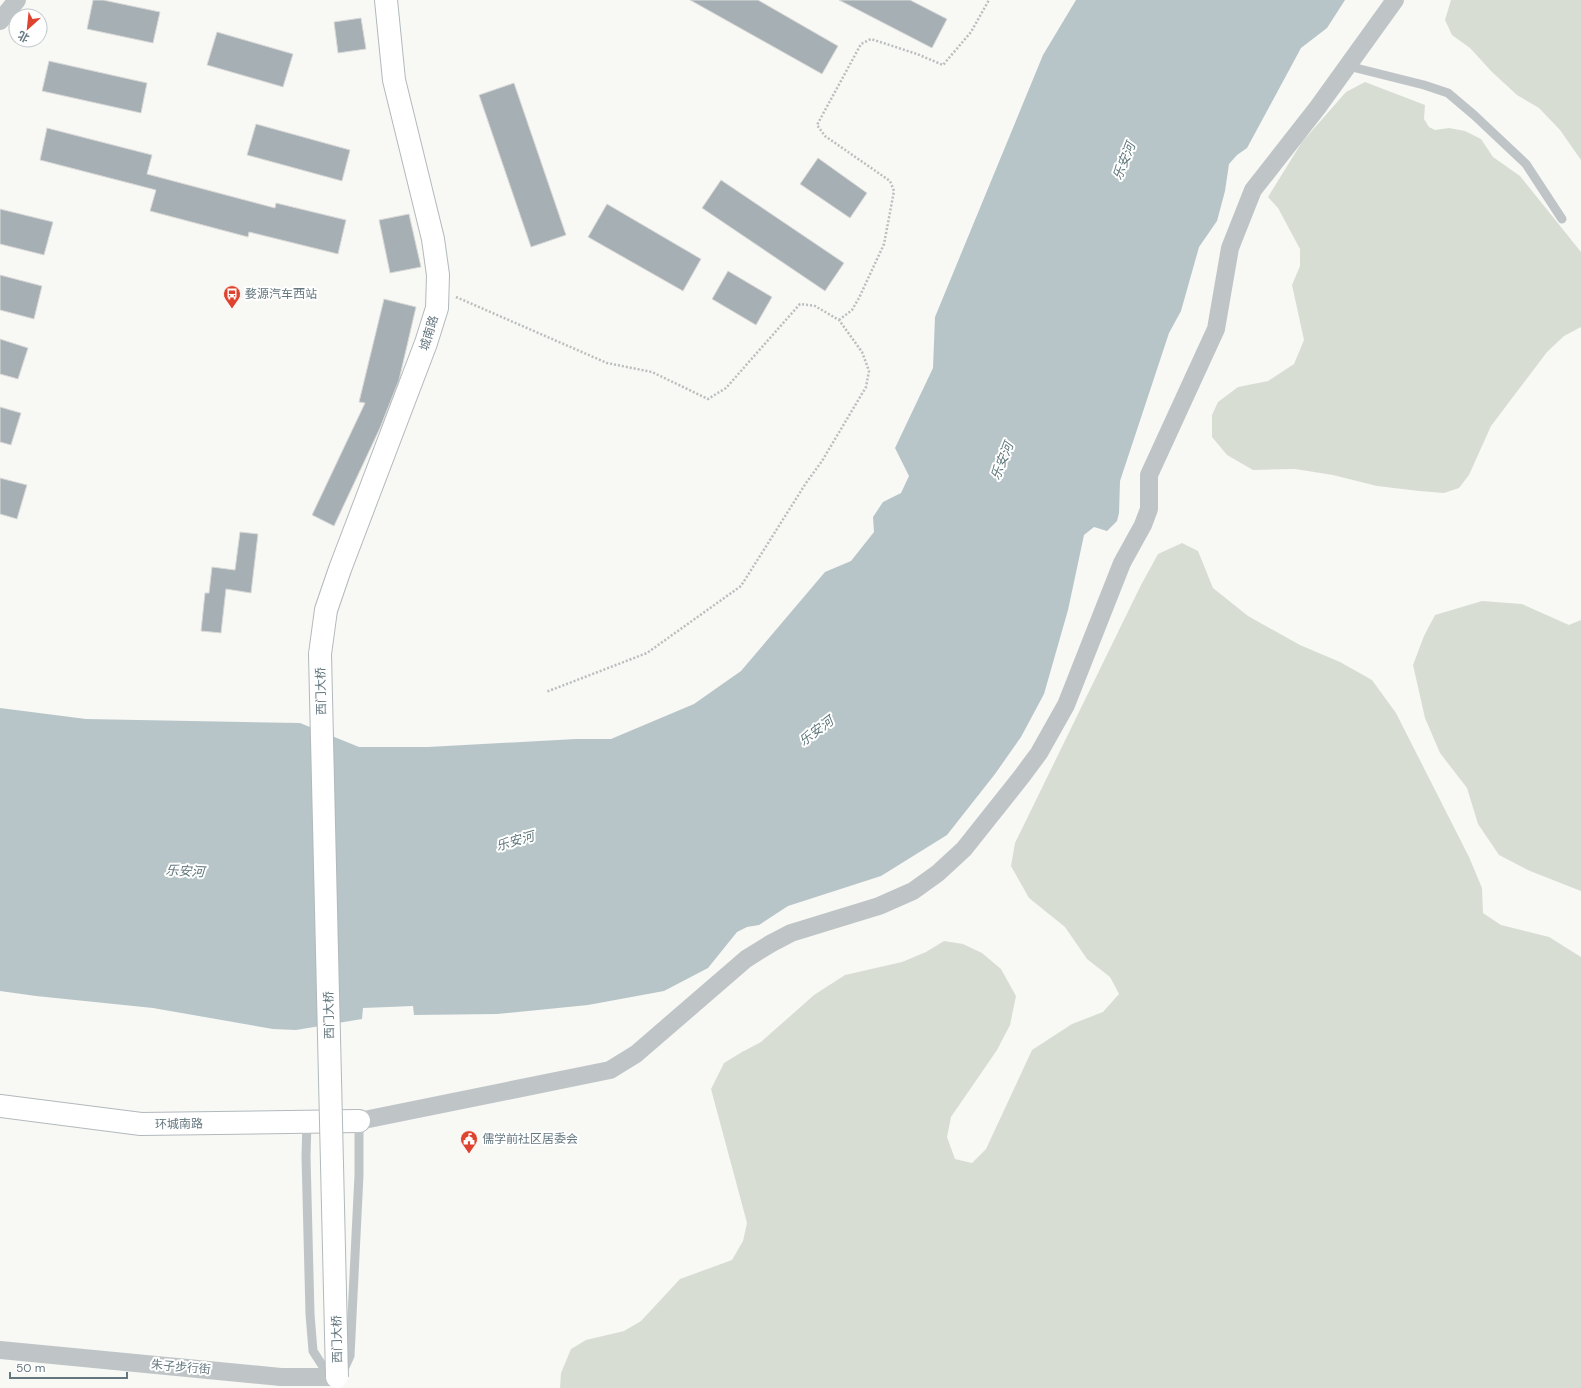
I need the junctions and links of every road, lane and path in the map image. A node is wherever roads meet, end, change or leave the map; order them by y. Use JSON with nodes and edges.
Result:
{"nodes":[{"id":1,"x":17,"y":0,"type":"edge"},
{"id":2,"x":386,"y":0,"type":"edge"},
{"id":3,"x":989,"y":0,"type":"edge"},
{"id":4,"x":1395,"y":0,"type":"edge"},
{"id":5,"x":0,"y":21,"type":"edge"},
{"id":6,"x":1348,"y":66,"type":"junction"},
{"id":7,"x":1562,"y":219,"type":"dead end"},
{"id":8,"x":437,"y":289,"type":"junction"},
{"id":9,"x":839,"y":320,"type":"junction"},
{"id":10,"x":320,"y":654,"type":"joint"},
{"id":11,"x":546,"y":692,"type":"dead end"},
{"id":12,"x":0,"y":1106,"type":"edge"},
{"id":13,"x":307,"y":1121,"type":"junction"},
{"id":14,"x":359,"y":1121,"type":"junction"},
{"id":15,"x":0,"y":1350,"type":"edge"},
{"id":16,"x":341,"y":1382,"type":"edge"}],
"edges":[{"from":1,"to":5,"type":"street"},
{"from":2,"to":8,"type":"street","name":"城南路"},
{"from":3,"to":9,"type":"path"},
{"from":4,"to":6,"type":"street"},
{"from":6,"to":7,"type":"lane"},
{"from":6,"to":14,"type":"street"},
{"from":8,"to":9,"type":"path"},
{"from":8,"to":10,"type":"street","name":"城南路"},
{"from":9,"to":11,"type":"path"},
{"from":10,"to":16,"type":"street","name":"西门大桥","bridge":true},
{"from":12,"to":13,"type":"street","name":"环城南路"},
{"from":13,"to":14,"type":"street","name":"环城南路"},
{"from":13,"to":16,"type":"lane"},
{"from":14,"to":16,"type":"lane"},
{"from":15,"to":16,"type":"street","name":"朱子步行街"}]}
